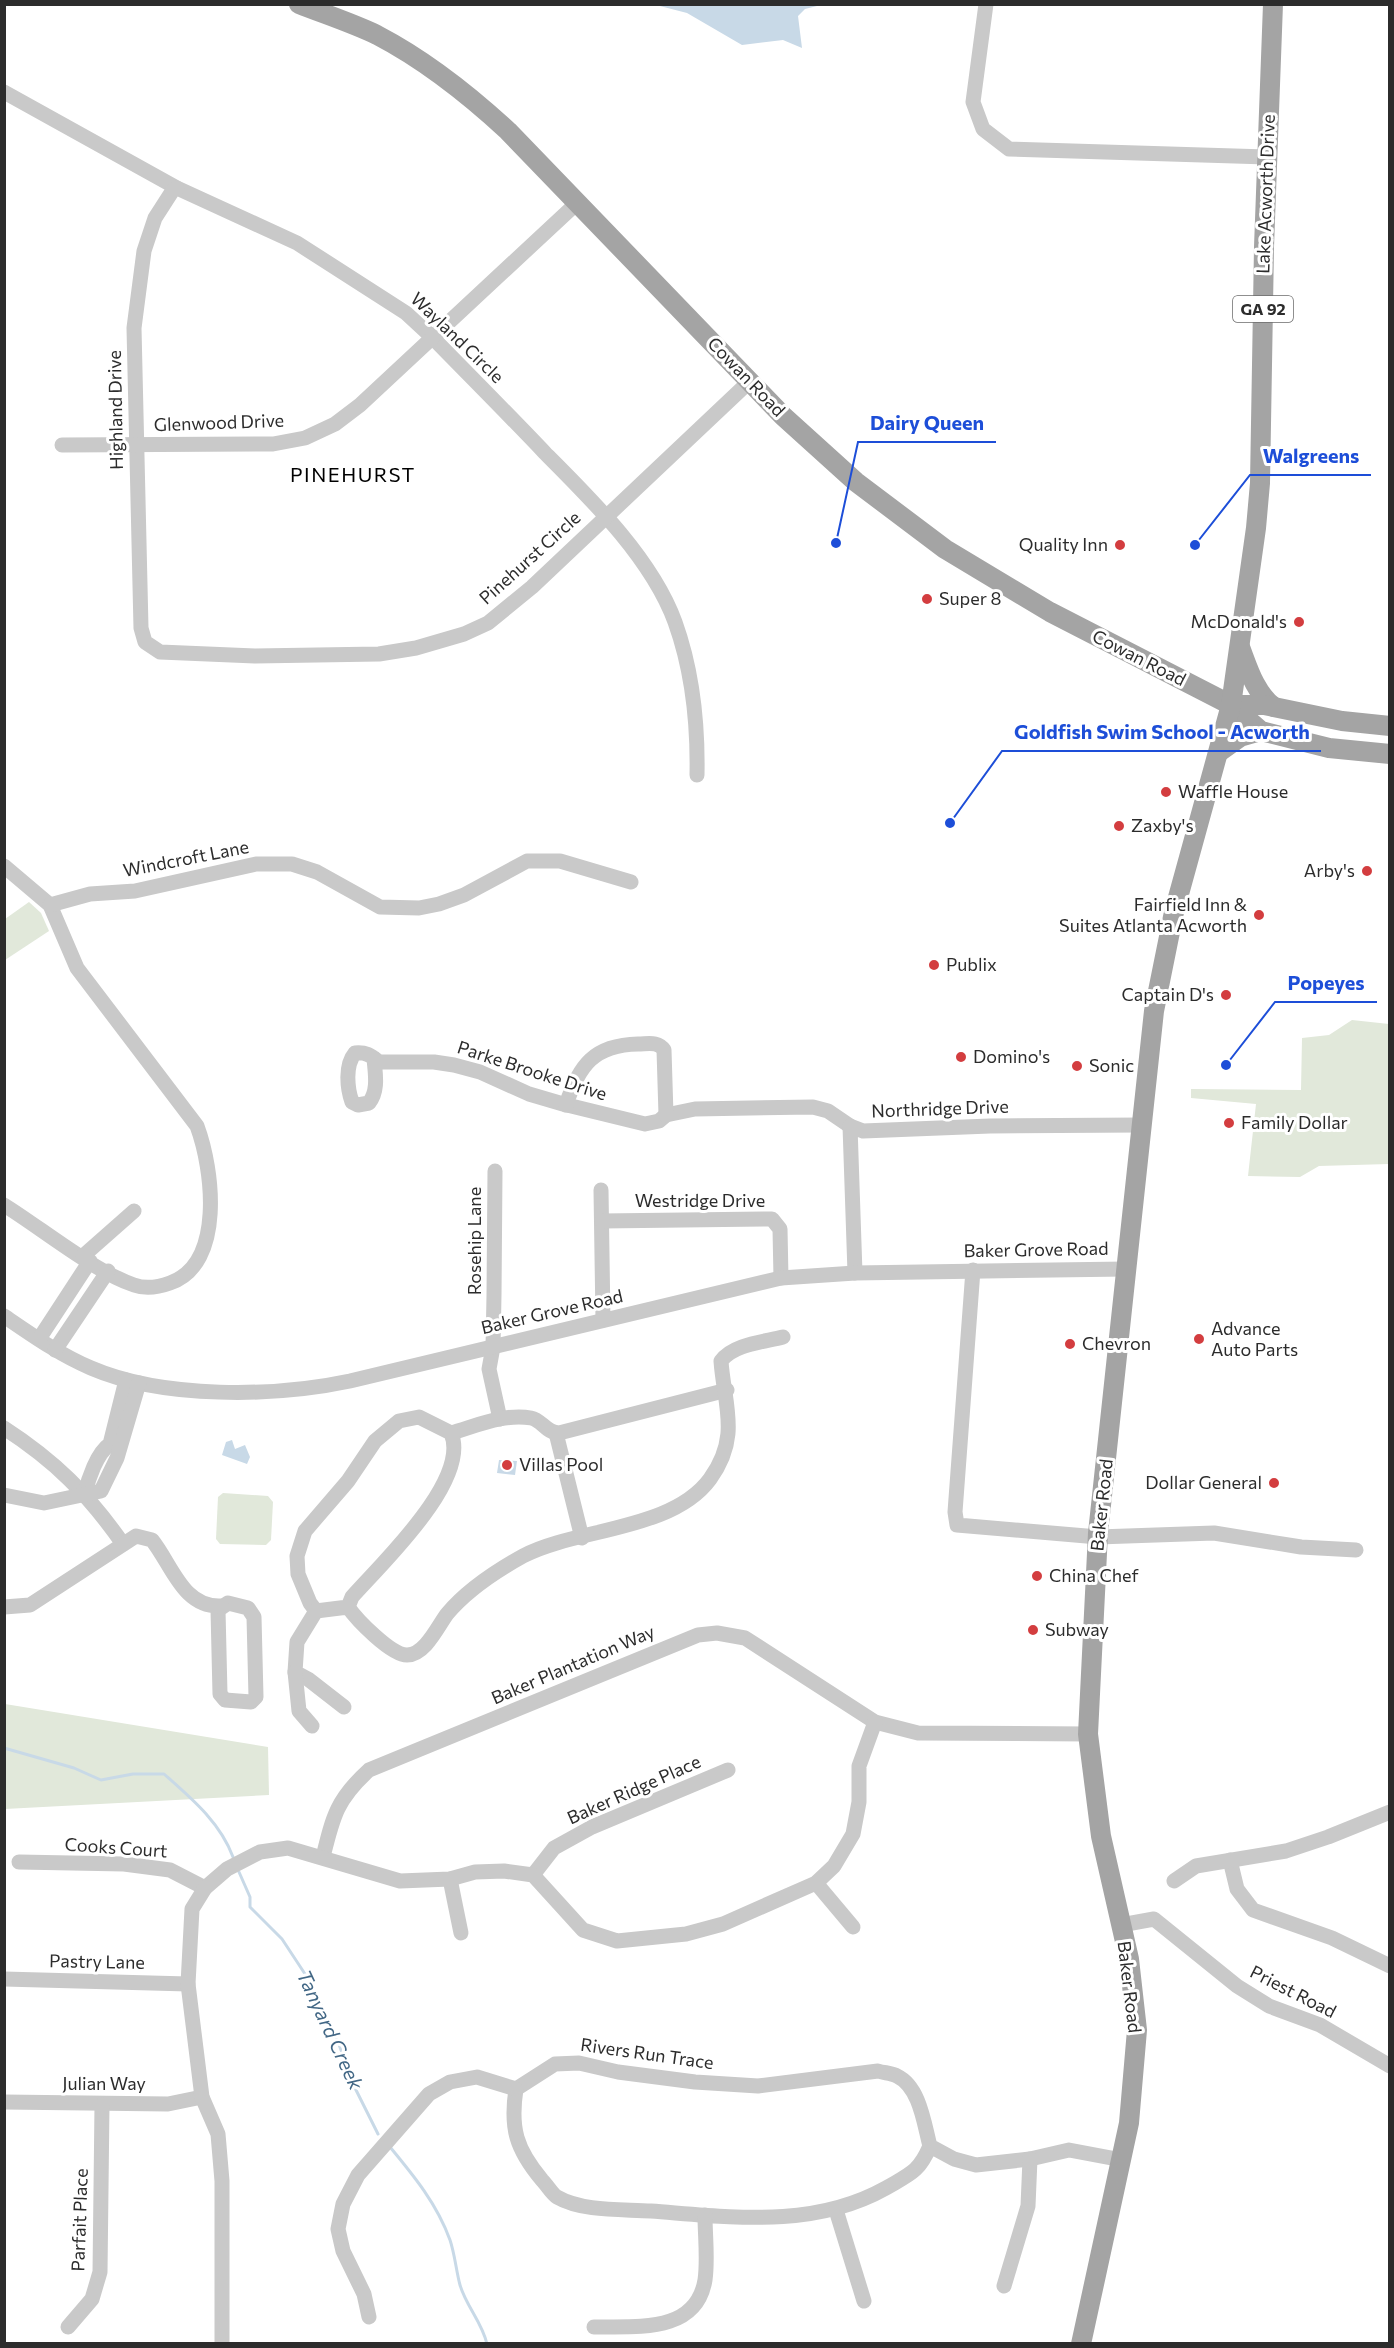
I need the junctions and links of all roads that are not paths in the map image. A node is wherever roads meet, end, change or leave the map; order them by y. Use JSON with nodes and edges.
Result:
{"nodes":[{"id":1,"x":299,"y":4,"type":"edge"},
{"id":2,"x":986,"y":4,"type":"edge"},
{"id":3,"x":1273,"y":4,"type":"edge"},
{"id":4,"x":4,"y":92,"type":"edge"},
{"id":5,"x":1267,"y":157,"type":"junction"},
{"id":6,"x":177,"y":188,"type":"junction"},
{"id":7,"x":577,"y":203,"type":"junction"},
{"id":8,"x":433,"y":338,"type":"junction"},
{"id":9,"x":750,"y":381,"type":"junction"},
{"id":10,"x":62,"y":445,"type":"dead end"},
{"id":11,"x":136,"y":445,"type":"junction"},
{"id":12,"x":606,"y":514,"type":"junction"},
{"id":13,"x":145,"y":642,"type":"joint"},
{"id":14,"x":1240,"y":646,"type":"junction"},
{"id":15,"x":1231,"y":705,"type":"junction"},
{"id":16,"x":1274,"y":707,"type":"junction"},
{"id":17,"x":1389,"y":726,"type":"edge"},
{"id":18,"x":1261,"y":731,"type":"junction"},
{"id":19,"x":1219,"y":752,"type":"junction"},
{"id":20,"x":1389,"y":754,"type":"edge"},
{"id":21,"x":697,"y":775,"type":"dead end"},
{"id":22,"x":4,"y":866,"type":"edge"},
{"id":23,"x":631,"y":882,"type":"dead end"},
{"id":24,"x":50,"y":905,"type":"junction"},
{"id":25,"x":375,"y":1058,"type":"dead end"},
{"id":26,"x":566,"y":1105,"type":"junction"},
{"id":27,"x":666,"y":1115,"type":"junction"},
{"id":28,"x":1142,"y":1125,"type":"junction"},
{"id":29,"x":850,"y":1126,"type":"junction"},
{"id":30,"x":495,"y":1171,"type":"dead end"},
{"id":31,"x":601,"y":1190,"type":"dead end"},
{"id":32,"x":4,"y":1205,"type":"edge"},
{"id":33,"x":134,"y":1211,"type":"dead end"},
{"id":34,"x":602,"y":1221,"type":"junction"},
{"id":35,"x":87,"y":1258,"type":"junction"},
{"id":36,"x":1126,"y":1269,"type":"junction"},
{"id":37,"x":973,"y":1270,"type":"junction"},
{"id":38,"x":108,"y":1271,"type":"junction"},
{"id":39,"x":855,"y":1273,"type":"junction"},
{"id":40,"x":781,"y":1278,"type":"junction"},
{"id":41,"x":4,"y":1316,"type":"edge"},
{"id":42,"x":603,"y":1320,"type":"junction"},
{"id":43,"x":783,"y":1337,"type":"dead end"},
{"id":44,"x":39,"y":1339,"type":"junction"},
{"id":45,"x":493,"y":1347,"type":"junction"},
{"id":46,"x":55,"y":1350,"type":"junction"},
{"id":47,"x":133,"y":1381,"type":"junction"},
{"id":48,"x":727,"y":1390,"type":"junction"},
{"id":49,"x":505,"y":1418,"type":"junction"},
{"id":50,"x":4,"y":1428,"type":"edge"},
{"id":51,"x":452,"y":1433,"type":"junction"},
{"id":52,"x":556,"y":1433,"type":"junction"},
{"id":53,"x":86,"y":1494,"type":"junction"},
{"id":54,"x":4,"y":1496,"type":"edge"},
{"id":55,"x":1098,"y":1537,"type":"junction"},
{"id":56,"x":582,"y":1538,"type":"junction"},
{"id":57,"x":123,"y":1544,"type":"junction"},
{"id":58,"x":1356,"y":1550,"type":"dead end"},
{"id":59,"x":221,"y":1606,"type":"junction"},
{"id":60,"x":4,"y":1607,"type":"edge"},
{"id":61,"x":348,"y":1607,"type":"junction"},
{"id":62,"x":316,"y":1611,"type":"junction"},
{"id":63,"x":295,"y":1672,"type":"junction"},
{"id":64,"x":344,"y":1707,"type":"dead end"},
{"id":65,"x":876,"y":1722,"type":"junction"},
{"id":66,"x":312,"y":1726,"type":"dead end"},
{"id":67,"x":1088,"y":1734,"type":"junction"},
{"id":68,"x":728,"y":1770,"type":"dead end"},
{"id":69,"x":1389,"y":1812,"type":"edge"},
{"id":70,"x":322,"y":1857,"type":"junction"},
{"id":71,"x":1230,"y":1860,"type":"junction"},
{"id":72,"x":19,"y":1862,"type":"dead end"},
{"id":73,"x":533,"y":1875,"type":"junction"},
{"id":74,"x":450,"y":1879,"type":"junction"},
{"id":75,"x":1174,"y":1881,"type":"dead end"},
{"id":76,"x":816,"y":1883,"type":"junction"},
{"id":77,"x":205,"y":1888,"type":"junction"},
{"id":78,"x":1121,"y":1924,"type":"junction"},
{"id":79,"x":853,"y":1928,"type":"dead end"},
{"id":80,"x":461,"y":1933,"type":"dead end"},
{"id":81,"x":1389,"y":1966,"type":"edge"},
{"id":82,"x":4,"y":1980,"type":"edge"},
{"id":83,"x":188,"y":1984,"type":"junction"},
{"id":84,"x":1389,"y":2066,"type":"edge"},
{"id":85,"x":516,"y":2089,"type":"junction"},
{"id":86,"x":202,"y":2097,"type":"junction"},
{"id":87,"x":4,"y":2102,"type":"edge"},
{"id":88,"x":102,"y":2105,"type":"junction"},
{"id":89,"x":930,"y":2146,"type":"junction"},
{"id":90,"x":1030,"y":2159,"type":"junction"},
{"id":91,"x":1122,"y":2160,"type":"junction"},
{"id":92,"x":836,"y":2210,"type":"junction"},
{"id":93,"x":705,"y":2215,"type":"junction"},
{"id":94,"x":1004,"y":2286,"type":"dead end"},
{"id":95,"x":864,"y":2301,"type":"dead end"},
{"id":96,"x":369,"y":2317,"type":"dead end"},
{"id":97,"x":68,"y":2327,"type":"dead end"},
{"id":98,"x":594,"y":2327,"type":"dead end"},
{"id":99,"x":222,"y":2343,"type":"edge"},
{"id":100,"x":1081,"y":2343,"type":"edge"}],
"edges":[{"from":1,"to":7,"type":"main road","name":"Cowan Road"},
{"from":2,"to":5,"type":"street"},
{"from":3,"to":5,"type":"main road","name":"Lake Acworth Drive","number":"GA 92"},
{"from":4,"to":6,"type":"street","name":"Wayland Circle"},
{"from":5,"to":14,"type":"main road","name":"Lake Acworth Drive","number":"GA 92"},
{"from":6,"to":8,"type":"street","name":"Wayland Circle"},
{"from":6,"to":11,"type":"street","name":"Highland Drive"},
{"from":7,"to":8,"type":"street","name":"Glenwood Drive"},
{"from":7,"to":9,"type":"main road","name":"Cowan Road"},
{"from":8,"to":11,"type":"street","name":"Glenwood Drive"},
{"from":8,"to":12,"type":"street","name":"Wayland Circle"},
{"from":9,"to":12,"type":"street","name":"Pinehurst Circle"},
{"from":9,"to":15,"type":"main road","name":"Cowan Road"},
{"from":10,"to":11,"type":"street","name":"Glenwood Drive"},
{"from":11,"to":13,"type":"street","name":"Highland Drive"},
{"from":12,"to":13,"type":"street","name":"Pinehurst Circle"},
{"from":12,"to":21,"type":"street","name":"Wayland Circle"},
{"from":14,"to":15,"type":"main road","name":"Lake Acworth Drive","number":"GA 92"},
{"from":14,"to":16,"type":"main road"},
{"from":15,"to":16,"type":"main road"},
{"from":15,"to":18,"type":"main road"},
{"from":15,"to":19,"type":"main road","name":"Baker Road"},
{"from":16,"to":17,"type":"main road"},
{"from":18,"to":19,"type":"main road"},
{"from":18,"to":20,"type":"main road"},
{"from":19,"to":28,"type":"main road","name":"Baker Road"},
{"from":22,"to":24,"type":"street"},
{"from":23,"to":24,"type":"street","name":"Windcroft Lane"},
{"from":24,"to":38,"type":"street"},
{"from":25,"to":26,"type":"street","name":"Parke Brooke Drive"},
{"from":26,"to":27,"type":"street","name":"Parke Brooke Drive"},
{"from":26,"to":27,"type":"street"},
{"from":27,"to":29,"type":"street","name":"Parke Brooke Drive"},
{"from":28,"to":29,"type":"street","name":"Northridge Drive"},
{"from":28,"to":36,"type":"main road","name":"Baker Road"},
{"from":29,"to":39,"type":"street","name":"Northridge Drive"},
{"from":30,"to":45,"type":"street","name":"Rosehip Lane"},
{"from":31,"to":34,"type":"street"},
{"from":32,"to":35,"type":"street"},
{"from":33,"to":35,"type":"street"},
{"from":34,"to":40,"type":"street","name":"Westridge Drive"},
{"from":34,"to":42,"type":"street"},
{"from":35,"to":38,"type":"street"},
{"from":35,"to":44,"type":"street"},
{"from":36,"to":37,"type":"street","name":"Baker Grove Road"},
{"from":36,"to":55,"type":"main road","name":"Baker Road"},
{"from":37,"to":39,"type":"street","name":"Baker Grove Road"},
{"from":37,"to":55,"type":"street"},
{"from":38,"to":46,"type":"street"},
{"from":39,"to":40,"type":"street","name":"Baker Grove Road"},
{"from":40,"to":42,"type":"street","name":"Baker Grove Road"},
{"from":41,"to":44,"type":"street","name":"Baker Grove Road"},
{"from":42,"to":45,"type":"street","name":"Baker Grove Road"},
{"from":43,"to":48,"type":"street"},
{"from":44,"to":46,"type":"street","name":"Baker Grove Road"},
{"from":45,"to":47,"type":"street","name":"Baker Grove Road"},
{"from":45,"to":49,"type":"street","name":"Rosehip Lane"},
{"from":46,"to":47,"type":"street","name":"Baker Grove Road"},
{"from":47,"to":53,"type":"street"},
{"from":47,"to":53,"type":"street"},
{"from":48,"to":52,"type":"street"},
{"from":48,"to":56,"type":"street"},
{"from":49,"to":51,"type":"street"},
{"from":49,"to":52,"type":"street"},
{"from":50,"to":53,"type":"street"},
{"from":51,"to":61,"type":"street"},
{"from":51,"to":62,"type":"street"},
{"from":52,"to":56,"type":"street"},
{"from":53,"to":54,"type":"street"},
{"from":53,"to":57,"type":"street"},
{"from":55,"to":58,"type":"street"},
{"from":55,"to":67,"type":"main road","name":"Baker Road"},
{"from":56,"to":61,"type":"street"},
{"from":57,"to":59,"type":"street"},
{"from":57,"to":60,"type":"street"},
{"from":59,"to":59,"type":"street"},
{"from":61,"to":62,"type":"street"},
{"from":62,"to":63,"type":"street"},
{"from":63,"to":64,"type":"street"},
{"from":63,"to":66,"type":"street"},
{"from":65,"to":67,"type":"street","name":"Baker Plantation Way"},
{"from":65,"to":70,"type":"street","name":"Baker Plantation Way"},
{"from":65,"to":76,"type":"street"},
{"from":67,"to":78,"type":"main road","name":"Baker Road"},
{"from":68,"to":73,"type":"street","name":"Baker Ridge Place"},
{"from":69,"to":71,"type":"street"},
{"from":70,"to":74,"type":"street"},
{"from":70,"to":77,"type":"street"},
{"from":71,"to":75,"type":"street"},
{"from":71,"to":81,"type":"street"},
{"from":72,"to":77,"type":"street","name":"Cooks Court"},
{"from":73,"to":74,"type":"street"},
{"from":73,"to":76,"type":"street"},
{"from":74,"to":80,"type":"street"},
{"from":76,"to":79,"type":"street"},
{"from":77,"to":83,"type":"street"},
{"from":78,"to":84,"type":"street","name":"Priest Road"},
{"from":78,"to":91,"type":"main road","name":"Baker Road"},
{"from":82,"to":83,"type":"street","name":"Pastry Lane"},
{"from":83,"to":86,"type":"street"},
{"from":85,"to":89,"type":"street","name":"Rivers Run Trace"},
{"from":85,"to":93,"type":"street"},
{"from":85,"to":96,"type":"street"},
{"from":86,"to":88,"type":"street","name":"Julian Way"},
{"from":86,"to":99,"type":"street"},
{"from":87,"to":88,"type":"street","name":"Julian Way"},
{"from":88,"to":97,"type":"street","name":"Parfait Place"},
{"from":89,"to":90,"type":"street"},
{"from":89,"to":92,"type":"street"},
{"from":90,"to":91,"type":"street"},
{"from":90,"to":94,"type":"street"},
{"from":91,"to":100,"type":"main road","name":"Baker Road"},
{"from":92,"to":93,"type":"street"},
{"from":92,"to":95,"type":"street"},
{"from":93,"to":98,"type":"street"}]}
